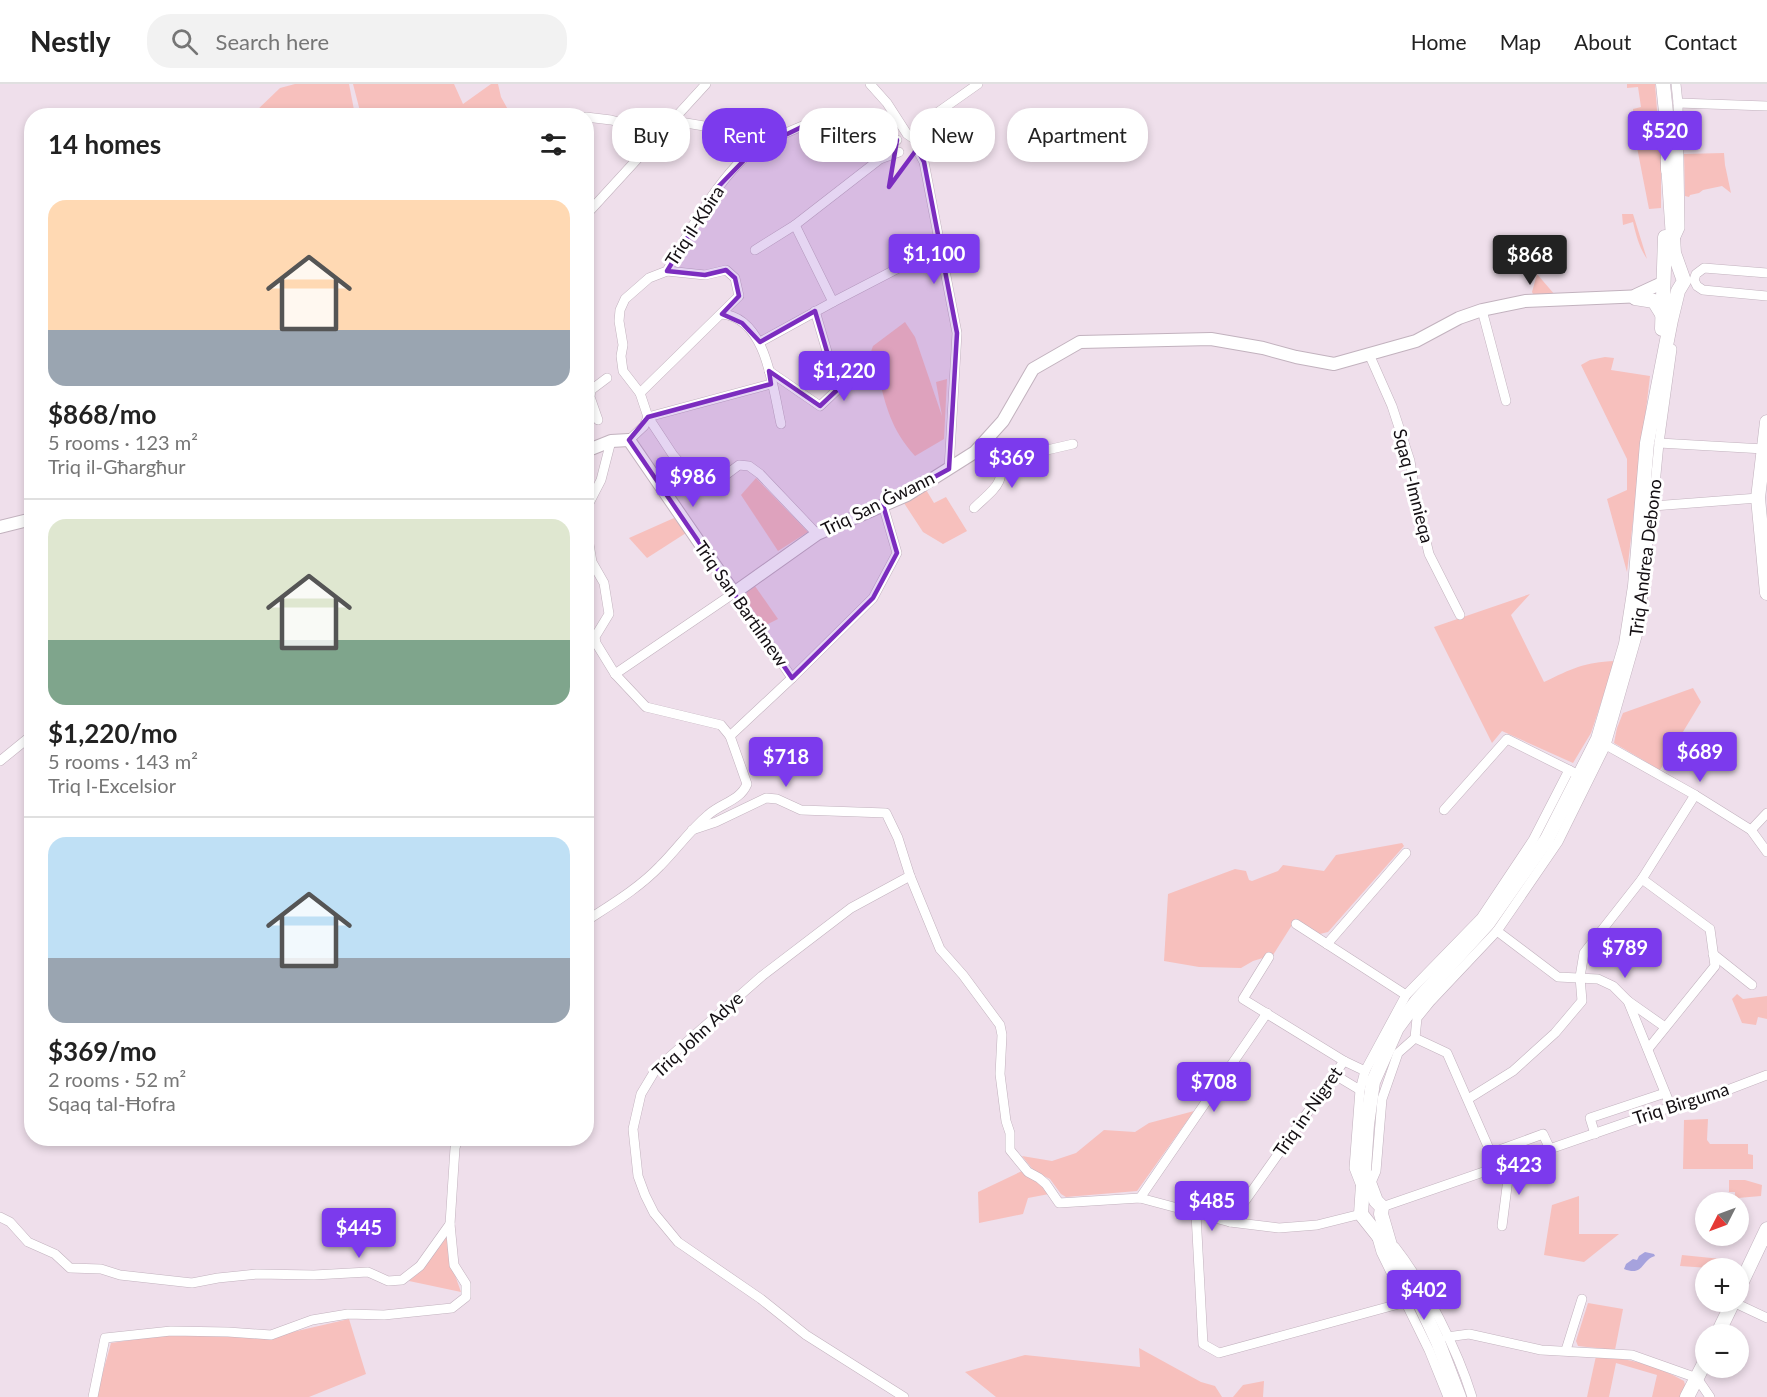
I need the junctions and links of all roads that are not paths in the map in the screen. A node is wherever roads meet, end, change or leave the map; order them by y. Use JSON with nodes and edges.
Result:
{"nodes":[{"id":1,"x":706,"y":84,"type":"edge"},
{"id":2,"x":870,"y":84,"type":"edge"},
{"id":3,"x":978,"y":84,"type":"edge"},
{"id":4,"x":1663,"y":84,"type":"edge"},
{"id":5,"x":1676,"y":84,"type":"edge"},
{"id":6,"x":1678,"y":103,"type":"junction"},
{"id":7,"x":1767,"y":106,"type":"edge"},
{"id":8,"x":685,"y":108,"type":"edge"},
{"id":9,"x":944,"y":108,"type":"edge"},
{"id":10,"x":594,"y":118,"type":"edge"},
{"id":11,"x":612,"y":120,"type":"edge"},
{"id":12,"x":799,"y":128,"type":"edge"},
{"id":13,"x":910,"y":135,"type":"edge"},
{"id":14,"x":899,"y":152,"type":"joint"},
{"id":15,"x":910,"y":155,"type":"edge"},
{"id":16,"x":635,"y":162,"type":"edge"},
{"id":17,"x":924,"y":162,"type":"edge"},
{"id":18,"x":1668,"y":163,"type":"junction"},
{"id":19,"x":594,"y":206,"type":"edge"},
{"id":20,"x":795,"y":225,"type":"junction"},
{"id":21,"x":1673,"y":243,"type":"junction"},
{"id":22,"x":941,"y":246,"type":"junction"},
{"id":23,"x":755,"y":250,"type":"dead end"},
{"id":24,"x":1680,"y":270,"type":"junction"},
{"id":25,"x":667,"y":271,"type":"junction"},
{"id":26,"x":1767,"y":273,"type":"edge"},
{"id":27,"x":1666,"y":286,"type":"junction"},
{"id":28,"x":1767,"y":296,"type":"edge"},
{"id":29,"x":1632,"y":298,"type":"junction"},
{"id":30,"x":833,"y":302,"type":"junction"},
{"id":31,"x":1482,"y":310,"type":"junction"},
{"id":32,"x":815,"y":311,"type":"junction"},
{"id":33,"x":722,"y":314,"type":"junction"},
{"id":34,"x":1667,"y":318,"type":"junction"},
{"id":35,"x":760,"y":342,"type":"junction"},
{"id":36,"x":1369,"y":354,"type":"junction"},
{"id":37,"x":769,"y":371,"type":"junction"},
{"id":38,"x":607,"y":378,"type":"dead end"},
{"id":39,"x":771,"y":384,"type":"junction"},
{"id":40,"x":594,"y":388,"type":"edge"},
{"id":41,"x":640,"y":393,"type":"junction"},
{"id":42,"x":1506,"y":401,"type":"dead end"},
{"id":43,"x":594,"y":408,"type":"edge"},
{"id":44,"x":648,"y":417,"type":"junction"},
{"id":45,"x":598,"y":420,"type":"dead end"},
{"id":46,"x":1767,"y":422,"type":"edge"},
{"id":47,"x":781,"y":424,"type":"dead end"},
{"id":48,"x":629,"y":440,"type":"junction"},
{"id":49,"x":611,"y":441,"type":"junction"},
{"id":50,"x":1659,"y":443,"type":"junction"},
{"id":51,"x":1073,"y":444,"type":"dead end"},
{"id":52,"x":594,"y":448,"type":"edge"},
{"id":53,"x":1764,"y":449,"type":"junction"},
{"id":54,"x":975,"y":452,"type":"junction"},
{"id":55,"x":1000,"y":453,"type":"junction"},
{"id":56,"x":949,"y":469,"type":"junction"},
{"id":57,"x":1764,"y":481,"type":"edge"},
{"id":58,"x":594,"y":494,"type":"edge"},
{"id":59,"x":1758,"y":498,"type":"junction"},
{"id":60,"x":883,"y":506,"type":"junction"},
{"id":61,"x":1653,"y":506,"type":"junction"},
{"id":62,"x":974,"y":508,"type":"dead end"},
{"id":63,"x":24,"y":521,"type":"edge"},
{"id":64,"x":0,"y":527,"type":"edge"},
{"id":65,"x":817,"y":534,"type":"junction"},
{"id":66,"x":594,"y":566,"type":"edge"},
{"id":67,"x":1767,"y":592,"type":"edge"},
{"id":68,"x":734,"y":593,"type":"junction"},
{"id":69,"x":1460,"y":615,"type":"dead end"},
{"id":70,"x":615,"y":674,"type":"junction"},
{"id":71,"x":792,"y":678,"type":"junction"},
{"id":72,"x":730,"y":736,"type":"junction"},
{"id":73,"x":24,"y":742,"type":"edge"},
{"id":74,"x":1606,"y":745,"type":"junction"},
{"id":75,"x":0,"y":761,"type":"edge"},
{"id":76,"x":1575,"y":772,"type":"junction"},
{"id":77,"x":1695,"y":795,"type":"junction"},
{"id":78,"x":1444,"y":810,"type":"dead end"},
{"id":79,"x":1767,"y":813,"type":"edge"},
{"id":80,"x":692,"y":830,"type":"junction"},
{"id":81,"x":1751,"y":830,"type":"junction"},
{"id":82,"x":1767,"y":852,"type":"edge"},
{"id":83,"x":1406,"y":853,"type":"dead end"},
{"id":84,"x":910,"y":876,"type":"junction"},
{"id":85,"x":1642,"y":879,"type":"junction"},
{"id":86,"x":594,"y":916,"type":"edge"},
{"id":87,"x":1296,"y":924,"type":"dead end"},
{"id":88,"x":1497,"y":931,"type":"junction"},
{"id":89,"x":1327,"y":944,"type":"junction"},
{"id":90,"x":1713,"y":954,"type":"junction"},
{"id":91,"x":1269,"y":957,"type":"dead end"},
{"id":92,"x":1581,"y":977,"type":"junction"},
{"id":93,"x":1752,"y":985,"type":"dead end"},
{"id":94,"x":1406,"y":995,"type":"junction"},
{"id":95,"x":1628,"y":1001,"type":"junction"},
{"id":96,"x":1267,"y":1013,"type":"junction"},
{"id":97,"x":1665,"y":1027,"type":"junction"},
{"id":98,"x":1415,"y":1038,"type":"junction"},
{"id":99,"x":1648,"y":1049,"type":"junction"},
{"id":100,"x":1344,"y":1061,"type":"junction"},
{"id":101,"x":1365,"y":1071,"type":"junction"},
{"id":102,"x":1335,"y":1075,"type":"junction"},
{"id":103,"x":1767,"y":1075,"type":"edge"},
{"id":104,"x":1360,"y":1090,"type":"junction"},
{"id":105,"x":1665,"y":1093,"type":"junction"},
{"id":106,"x":1468,"y":1099,"type":"junction"},
{"id":107,"x":1671,"y":1107,"type":"junction"},
{"id":108,"x":1595,"y":1134,"type":"junction"},
{"id":109,"x":456,"y":1146,"type":"edge"},
{"id":110,"x":1550,"y":1149,"type":"junction"},
{"id":111,"x":1491,"y":1153,"type":"junction"},
{"id":112,"x":1510,"y":1163,"type":"junction"},
{"id":113,"x":1497,"y":1167,"type":"junction"},
{"id":114,"x":1140,"y":1198,"type":"junction"},
{"id":115,"x":1370,"y":1205,"type":"junction"},
{"id":116,"x":1196,"y":1214,"type":"junction"},
{"id":117,"x":0,"y":1217,"type":"edge"},
{"id":118,"x":1230,"y":1222,"type":"junction"},
{"id":119,"x":450,"y":1224,"type":"junction"},
{"id":120,"x":1502,"y":1226,"type":"dead end"},
{"id":121,"x":1767,"y":1229,"type":"edge"},
{"id":122,"x":1382,"y":1236,"type":"junction"},
{"id":123,"x":1749,"y":1267,"type":"edge"},
{"id":124,"x":1582,"y":1299,"type":"dead end"},
{"id":125,"x":1406,"y":1302,"type":"junction"},
{"id":126,"x":1749,"y":1310,"type":"edge"},
{"id":127,"x":1767,"y":1318,"type":"edge"},
{"id":128,"x":1447,"y":1337,"type":"junction"},
{"id":129,"x":1566,"y":1350,"type":"junction"},
{"id":130,"x":1695,"y":1377,"type":"edge"},
{"id":131,"x":1697,"y":1378,"type":"joint"},
{"id":132,"x":93,"y":1397,"type":"edge"},
{"id":133,"x":904,"y":1397,"type":"edge"},
{"id":134,"x":1448,"y":1397,"type":"edge"},
{"id":135,"x":1459,"y":1397,"type":"edge"},
{"id":136,"x":1472,"y":1397,"type":"edge"},
{"id":137,"x":1687,"y":1397,"type":"edge"},
{"id":138,"x":1710,"y":1397,"type":"edge"}],
"edges":[{"from":1,"to":8,"type":"street"},
{"from":2,"to":13,"type":"street"},
{"from":3,"to":9,"type":"street"},
{"from":4,"to":18,"type":"main road"},
{"from":5,"to":6,"type":"street"},
{"from":6,"to":7,"type":"street"},
{"from":6,"to":21,"type":"street"},
{"from":10,"to":11,"type":"street"},
{"from":12,"to":25,"type":"street","name":"Triq il-Kbira"},
{"from":14,"to":15,"type":"street"},
{"from":14,"to":20,"type":"street"},
{"from":16,"to":19,"type":"street"},
{"from":17,"to":22,"type":"street"},
{"from":18,"to":21,"type":"main road"},
{"from":18,"to":27,"type":"main road"},
{"from":20,"to":23,"type":"street"},
{"from":20,"to":30,"type":"street"},
{"from":21,"to":24,"type":"main road"},
{"from":22,"to":30,"type":"street"},
{"from":22,"to":56,"type":"street"},
{"from":24,"to":27,"type":"main road"},
{"from":24,"to":27,"type":"main road"},
{"from":25,"to":33,"type":"street"},
{"from":25,"to":41,"type":"street","name":"Triq il-Kbira"},
{"from":26,"to":28,"type":"street"},
{"from":27,"to":29,"type":"street"},
{"from":27,"to":34,"type":"main road","name":"Triq Andrea Debono"},
{"from":29,"to":31,"type":"street","name":"Triq San Ġwann"},
{"from":29,"to":34,"type":"main road"},
{"from":30,"to":32,"type":"street"},
{"from":31,"to":36,"type":"street","name":"Triq San Ġwann"},
{"from":31,"to":42,"type":"street"},
{"from":32,"to":35,"type":"street"},
{"from":32,"to":37,"type":"street"},
{"from":33,"to":35,"type":"street"},
{"from":33,"to":41,"type":"street"},
{"from":34,"to":50,"type":"street","name":"Triq Andrea Debono"},
{"from":34,"to":76,"type":"main road","name":"Triq Andrea Debono"},
{"from":35,"to":37,"type":"street"},
{"from":36,"to":54,"type":"street","name":"Triq San Ġwann"},
{"from":36,"to":69,"type":"street","name":"Sqaq l-Imnieqa"},
{"from":37,"to":39,"type":"street"},
{"from":38,"to":40,"type":"street"},
{"from":39,"to":44,"type":"street"},
{"from":39,"to":47,"type":"street"},
{"from":41,"to":44,"type":"street"},
{"from":43,"to":45,"type":"street"},
{"from":44,"to":48,"type":"street"},
{"from":44,"to":65,"type":"street"},
{"from":46,"to":53,"type":"main road"},
{"from":48,"to":49,"type":"street"},
{"from":48,"to":68,"type":"street","name":"Triq San Bartilmew"},
{"from":49,"to":52,"type":"street"},
{"from":49,"to":58,"type":"street"},
{"from":50,"to":53,"type":"street"},
{"from":50,"to":61,"type":"street","name":"Triq Andrea Debono"},
{"from":51,"to":55,"type":"street"},
{"from":53,"to":57,"type":"main road"},
{"from":54,"to":55,"type":"street"},
{"from":54,"to":56,"type":"street","name":"Triq San Ġwann"},
{"from":55,"to":62,"type":"street"},
{"from":56,"to":60,"type":"street","name":"Triq San Ġwann"},
{"from":57,"to":59,"type":"main road"},
{"from":59,"to":61,"type":"street"},
{"from":59,"to":67,"type":"main road"},
{"from":60,"to":65,"type":"street","name":"Triq San Ġwann"},
{"from":60,"to":71,"type":"street"},
{"from":61,"to":74,"type":"street","name":"Triq Andrea Debono"},
{"from":63,"to":64,"type":"street"},
{"from":65,"to":68,"type":"street","name":"Triq San Ġwann"},
{"from":66,"to":70,"type":"street"},
{"from":68,"to":70,"type":"street","name":"Triq San Ġwann"},
{"from":68,"to":71,"type":"street","name":"Triq San Bartilmew"},
{"from":70,"to":72,"type":"street"},
{"from":71,"to":72,"type":"street"},
{"from":72,"to":80,"type":"street"},
{"from":73,"to":75,"type":"street"},
{"from":74,"to":77,"type":"street"},
{"from":74,"to":88,"type":"street","name":"Triq Andrea Debono"},
{"from":76,"to":78,"type":"street"},
{"from":76,"to":94,"type":"street","name":"Triq Andrea Debono"},
{"from":76,"to":115,"type":"main road","name":"Triq Andrea Debono"},
{"from":77,"to":81,"type":"street"},
{"from":77,"to":85,"type":"street"},
{"from":79,"to":81,"type":"street"},
{"from":80,"to":84,"type":"street"},
{"from":80,"to":86,"type":"street"},
{"from":81,"to":82,"type":"street"},
{"from":83,"to":89,"type":"street"},
{"from":84,"to":114,"type":"street","name":"Triq Birguma"},
{"from":84,"to":133,"type":"street","name":"Triq John Adye"},
{"from":85,"to":90,"type":"street"},
{"from":85,"to":92,"type":"street"},
{"from":87,"to":89,"type":"street"},
{"from":88,"to":92,"type":"street"},
{"from":88,"to":98,"type":"street","name":"Triq Andrea Debono"},
{"from":89,"to":94,"type":"street"},
{"from":90,"to":93,"type":"street"},
{"from":90,"to":97,"type":"street"},
{"from":91,"to":96,"type":"street"},
{"from":92,"to":95,"type":"street"},
{"from":92,"to":106,"type":"street"},
{"from":94,"to":101,"type":"street","name":"Triq Andrea Debono"},
{"from":95,"to":97,"type":"street"},
{"from":95,"to":99,"type":"street"},
{"from":96,"to":100,"type":"street"},
{"from":96,"to":114,"type":"street"},
{"from":97,"to":99,"type":"street"},
{"from":98,"to":106,"type":"street"},
{"from":98,"to":115,"type":"street","name":"Triq Andrea Debono"},
{"from":99,"to":105,"type":"street"},
{"from":100,"to":101,"type":"street"},
{"from":100,"to":102,"type":"street","name":"Triq in-Nigret"},
{"from":101,"to":104,"type":"street","name":"Triq Andrea Debono"},
{"from":102,"to":104,"type":"street"},
{"from":102,"to":118,"type":"street","name":"Triq in-Nigret"},
{"from":103,"to":107,"type":"street","name":"Triq Birguma"},
{"from":104,"to":115,"type":"street","name":"Triq Andrea Debono"},
{"from":105,"to":107,"type":"street"},
{"from":105,"to":108,"type":"street","name":"Triq Birguma"},
{"from":106,"to":111,"type":"street"},
{"from":107,"to":108,"type":"street","name":"Triq Birguma"},
{"from":108,"to":110,"type":"street","name":"Triq Birguma"},
{"from":109,"to":119,"type":"street"},
{"from":110,"to":111,"type":"street"},
{"from":110,"to":112,"type":"street","name":"Triq Birguma"},
{"from":111,"to":113,"type":"street"},
{"from":112,"to":113,"type":"street","name":"Triq Birguma"},
{"from":112,"to":120,"type":"street"},
{"from":113,"to":115,"type":"street","name":"Triq Birguma"},
{"from":114,"to":116,"type":"street","name":"Triq Birguma"},
{"from":115,"to":118,"type":"street","name":"Triq Birguma"},
{"from":115,"to":122,"type":"main road"},
{"from":116,"to":118,"type":"street","name":"Triq Birguma"},
{"from":116,"to":125,"type":"street"},
{"from":117,"to":119,"type":"street"},
{"from":119,"to":132,"type":"street"},
{"from":121,"to":123,"type":"main road"},
{"from":122,"to":125,"type":"street"},
{"from":122,"to":128,"type":"street"},
{"from":122,"to":135,"type":"main road"},
{"from":124,"to":129,"type":"street"},
{"from":125,"to":134,"type":"street"},
{"from":126,"to":127,"type":"street"},
{"from":128,"to":129,"type":"street"},
{"from":128,"to":136,"type":"street"},
{"from":129,"to":130,"type":"street"},
{"from":131,"to":137,"type":"main road"},
{"from":131,"to":138,"type":"street"}]}
